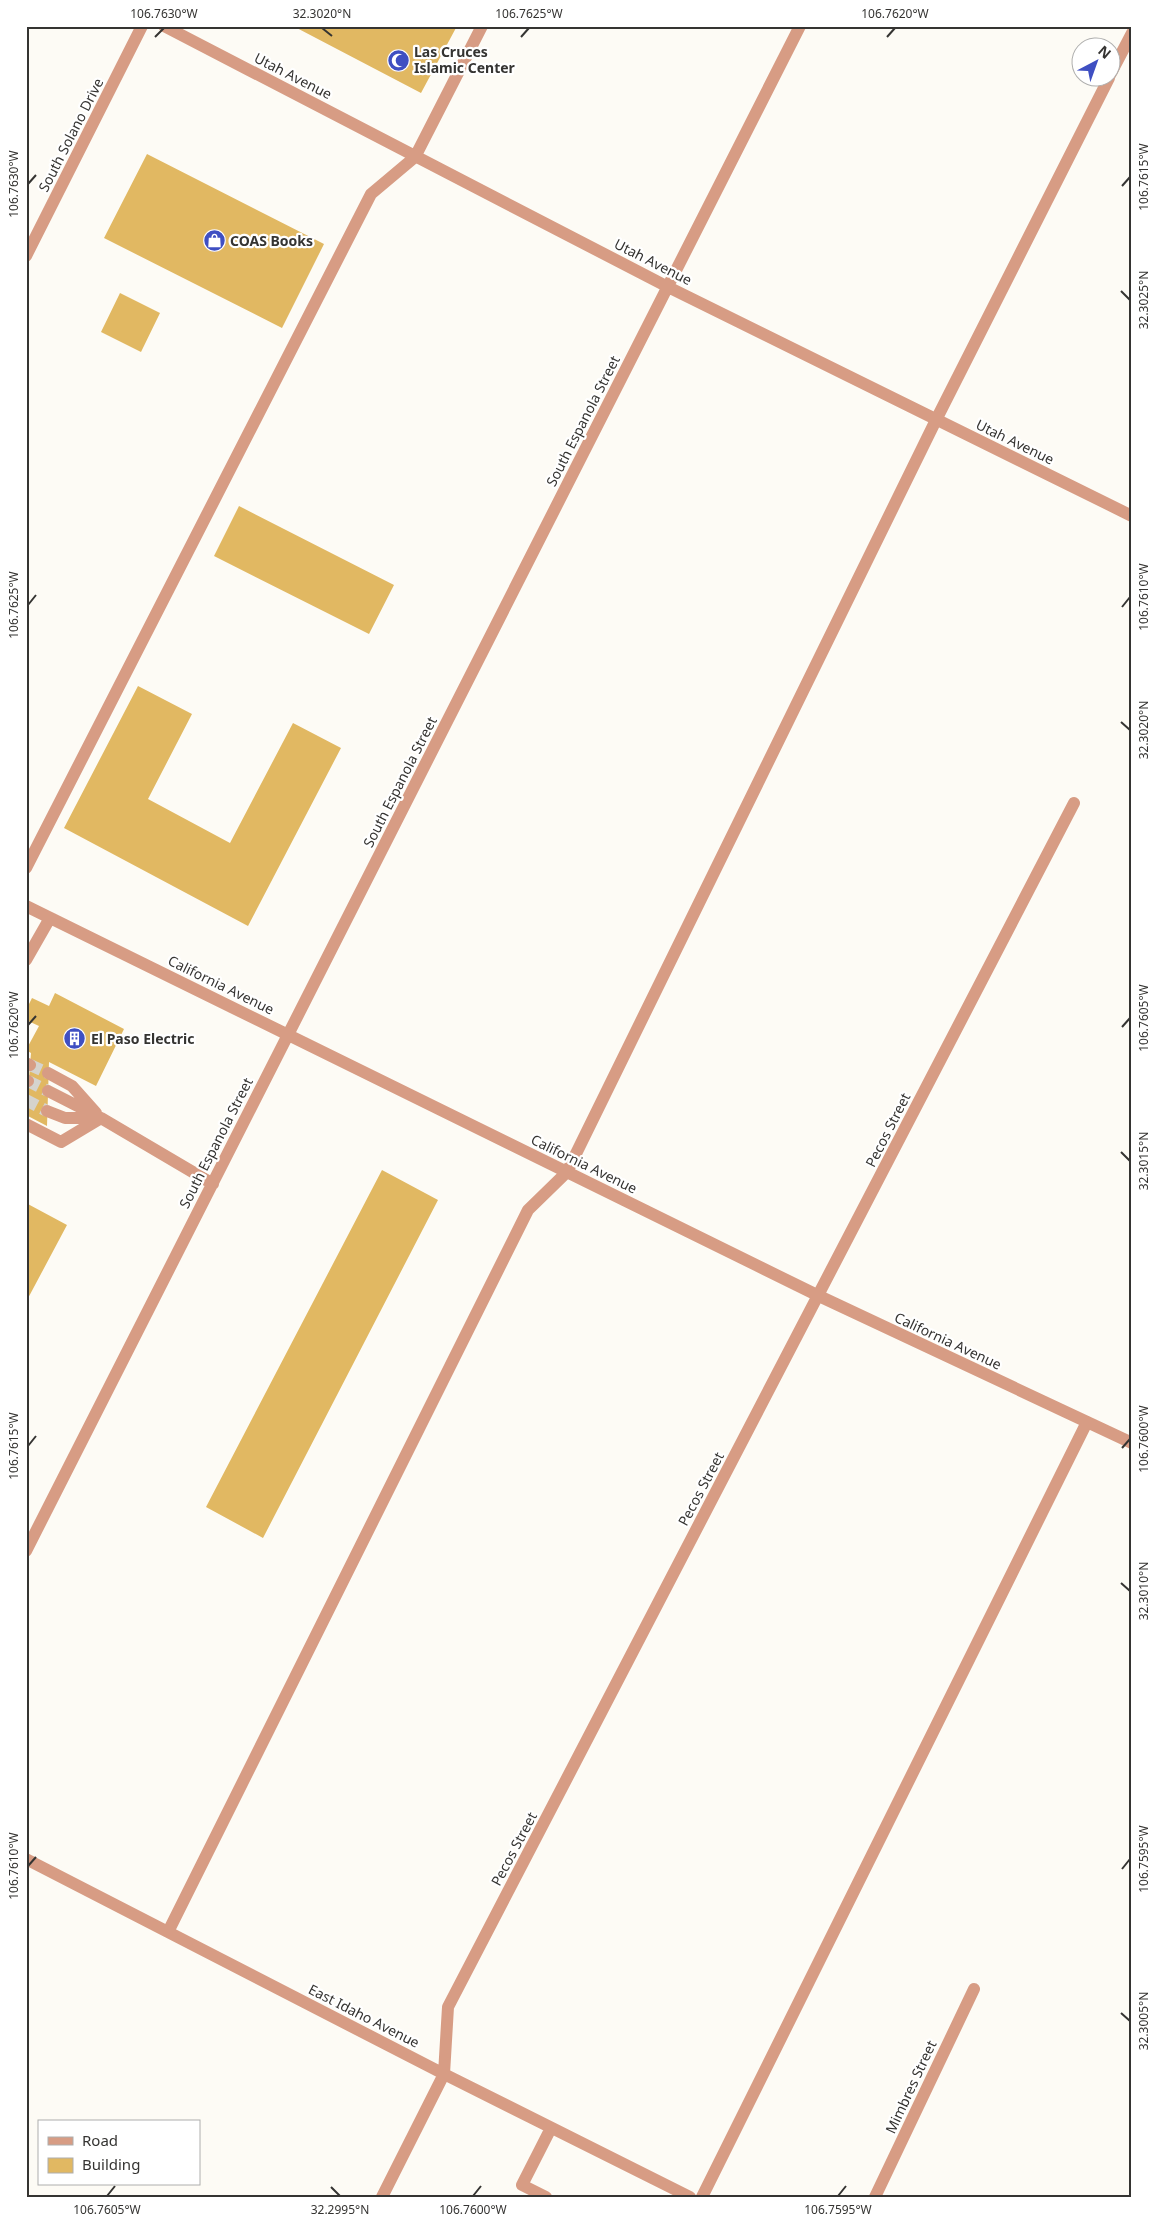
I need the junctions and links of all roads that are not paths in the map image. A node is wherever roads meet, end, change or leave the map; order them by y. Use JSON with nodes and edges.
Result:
{"nodes":[{"id":1,"x":142,"y":26,"type":"edge"},
{"id":2,"x":164,"y":26,"type":"edge"},
{"id":3,"x":482,"y":26,"type":"edge"},
{"id":4,"x":800,"y":26,"type":"edge"},
{"id":5,"x":1132,"y":33,"type":"edge"},
{"id":6,"x":1120,"y":56,"type":"edge"},
{"id":7,"x":1104,"y":88,"type":"edge"},
{"id":8,"x":415,"y":157,"type":"junction"},
{"id":9,"x":26,"y":256,"type":"edge"},
{"id":10,"x":668,"y":287,"type":"junction"},
{"id":11,"x":936,"y":420,"type":"junction"},
{"id":12,"x":1132,"y":516,"type":"edge"},
{"id":13,"x":1074,"y":804,"type":"dead end"},
{"id":14,"x":26,"y":868,"type":"edge"},
{"id":15,"x":26,"y":906,"type":"edge"},
{"id":16,"x":50,"y":918,"type":"junction"},
{"id":17,"x":26,"y":960,"type":"edge"},
{"id":18,"x":288,"y":1035,"type":"junction"},
{"id":19,"x":48,"y":1073,"type":"tunnel mouth"},
{"id":20,"x":48,"y":1091,"type":"tunnel mouth"},
{"id":21,"x":47,"y":1111,"type":"tunnel mouth"},
{"id":22,"x":101,"y":1118,"type":"junction"},
{"id":23,"x":26,"y":1124,"type":"edge"},
{"id":24,"x":567,"y":1172,"type":"junction"},
{"id":25,"x":213,"y":1184,"type":"junction"},
{"id":26,"x":819,"y":1296,"type":"junction"},
{"id":27,"x":1087,"y":1422,"type":"junction"},
{"id":28,"x":1132,"y":1443,"type":"edge"},
{"id":29,"x":26,"y":1552,"type":"edge"},
{"id":30,"x":26,"y":1859,"type":"edge"},
{"id":31,"x":168,"y":1932,"type":"junction"},
{"id":32,"x":974,"y":1989,"type":"dead end"},
{"id":33,"x":444,"y":2074,"type":"junction"},
{"id":34,"x":551,"y":2128,"type":"junction"},
{"id":35,"x":382,"y":2197,"type":"edge"},
{"id":36,"x":546,"y":2197,"type":"edge"},
{"id":37,"x":690,"y":2197,"type":"edge"},
{"id":38,"x":702,"y":2197,"type":"edge"},
{"id":39,"x":875,"y":2197,"type":"edge"}],
"edges":[{"from":1,"to":9,"type":"street","name":"South Solano Drive"},
{"from":2,"to":8,"type":"street","name":"Utah Avenue"},
{"from":3,"to":8,"type":"street"},
{"from":4,"to":10,"type":"street","name":"South Espanola Street"},
{"from":5,"to":6,"type":"street"},
{"from":7,"to":11,"type":"street"},
{"from":8,"to":10,"type":"street","name":"Utah Avenue"},
{"from":8,"to":14,"type":"street"},
{"from":10,"to":11,"type":"street","name":"Utah Avenue"},
{"from":10,"to":18,"type":"street","name":"South Espanola Street"},
{"from":11,"to":12,"type":"street","name":"Utah Avenue"},
{"from":11,"to":24,"type":"street"},
{"from":13,"to":26,"type":"street","name":"Pecos Street"},
{"from":15,"to":16,"type":"street","name":"California Avenue"},
{"from":16,"to":17,"type":"street"},
{"from":16,"to":18,"type":"street","name":"California Avenue"},
{"from":18,"to":24,"type":"street","name":"California Avenue"},
{"from":18,"to":25,"type":"street","name":"South Espanola Street"},
{"from":19,"to":22,"type":"street"},
{"from":20,"to":22,"type":"street"},
{"from":21,"to":22,"type":"street"},
{"from":22,"to":23,"type":"street"},
{"from":22,"to":25,"type":"street"},
{"from":24,"to":26,"type":"street","name":"California Avenue"},
{"from":24,"to":31,"type":"street"},
{"from":25,"to":29,"type":"street","name":"South Espanola Street"},
{"from":26,"to":27,"type":"street","name":"California Avenue"},
{"from":26,"to":33,"type":"street","name":"Pecos Street"},
{"from":27,"to":28,"type":"street","name":"California Avenue"},
{"from":27,"to":38,"type":"street"},
{"from":30,"to":31,"type":"street","name":"East Idaho Avenue"},
{"from":31,"to":33,"type":"street","name":"East Idaho Avenue"},
{"from":32,"to":39,"type":"street","name":"Mimbres Street"},
{"from":33,"to":34,"type":"street","name":"East Idaho Avenue"},
{"from":33,"to":35,"type":"street","name":"Pecos Street"},
{"from":34,"to":36,"type":"street"},
{"from":34,"to":37,"type":"street","name":"East Idaho Avenue"}]}
